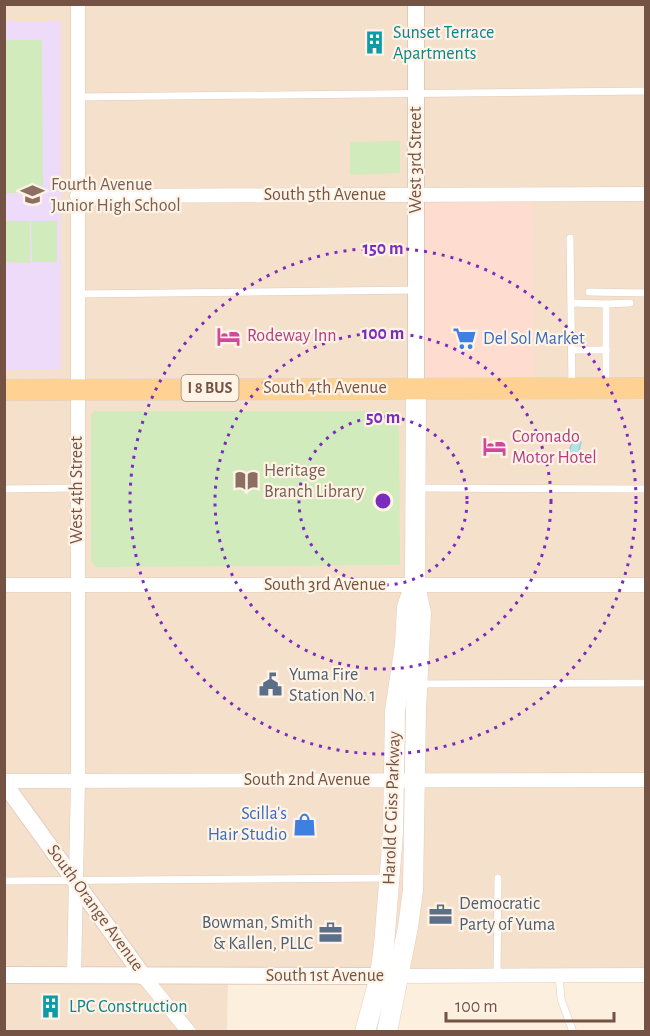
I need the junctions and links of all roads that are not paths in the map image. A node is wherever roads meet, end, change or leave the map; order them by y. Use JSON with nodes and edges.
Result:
{"nodes":[{"id":1,"x":78,"y":4,"type":"edge"},
{"id":2,"x":416,"y":4,"type":"edge"},
{"id":3,"x":645,"y":91,"type":"edge"},
{"id":4,"x":416,"y":93,"type":"junction"},
{"id":5,"x":77,"y":97,"type":"junction"},
{"id":6,"x":645,"y":194,"type":"edge"},
{"id":7,"x":416,"y":195,"type":"junction"},
{"id":8,"x":77,"y":196,"type":"junction"},
{"id":9,"x":570,"y":238,"type":"dead end"},
{"id":10,"x":416,"y":290,"type":"junction"},
{"id":11,"x":589,"y":292,"type":"dead end"},
{"id":12,"x":645,"y":293,"type":"edge"},
{"id":13,"x":77,"y":294,"type":"junction"},
{"id":14,"x":572,"y":303,"type":"junction"},
{"id":15,"x":630,"y":303,"type":"dead end"},
{"id":16,"x":606,"y":304,"type":"junction"},
{"id":17,"x":572,"y":350,"type":"junction"},
{"id":18,"x":606,"y":350,"type":"junction"},
{"id":19,"x":645,"y":387,"type":"edge"},
{"id":20,"x":416,"y":388,"type":"junction"},
{"id":21,"x":572,"y":388,"type":"junction"},
{"id":22,"x":606,"y":388,"type":"junction"},
{"id":23,"x":4,"y":390,"type":"edge"},
{"id":24,"x":77,"y":390,"type":"junction"},
{"id":25,"x":77,"y":488,"type":"junction"},
{"id":26,"x":416,"y":488,"type":"junction"},
{"id":27,"x":4,"y":489,"type":"edge"},
{"id":28,"x":645,"y":489,"type":"edge"},
{"id":29,"x":4,"y":585,"type":"edge"},
{"id":30,"x":77,"y":585,"type":"junction"},
{"id":31,"x":415,"y":585,"type":"junction"},
{"id":32,"x":645,"y":585,"type":"edge"},
{"id":33,"x":645,"y":683,"type":"edge"},
{"id":34,"x":417,"y":684,"type":"junction"},
{"id":35,"x":78,"y":780,"type":"junction"},
{"id":36,"x":395,"y":780,"type":"junction"},
{"id":37,"x":416,"y":780,"type":"junction"},
{"id":38,"x":645,"y":780,"type":"edge"},
{"id":39,"x":4,"y":782,"type":"edge"},
{"id":40,"x":390,"y":878,"type":"junction"},
{"id":41,"x":498,"y":878,"type":"dead end"},
{"id":42,"x":4,"y":880,"type":"edge"},
{"id":43,"x":76,"y":881,"type":"junction"},
{"id":44,"x":4,"y":975,"type":"edge"},
{"id":45,"x":74,"y":975,"type":"junction"},
{"id":46,"x":559,"y":975,"type":"junction"},
{"id":47,"x":645,"y":975,"type":"edge"},
{"id":48,"x":144,"y":976,"type":"junction"},
{"id":49,"x":389,"y":976,"type":"junction"},
{"id":50,"x":497,"y":976,"type":"junction"},
{"id":51,"x":189,"y":1032,"type":"edge"},
{"id":52,"x":364,"y":1032,"type":"edge"},
{"id":53,"x":387,"y":1032,"type":"edge"},
{"id":54,"x":573,"y":1032,"type":"edge"}],
"edges":[{"from":1,"to":5,"type":"street","name":"West 4th Street"},
{"from":2,"to":4,"type":"street","name":"West 3rd Street"},
{"from":3,"to":4,"type":"lane"},
{"from":4,"to":5,"type":"lane"},
{"from":4,"to":7,"type":"street","name":"West 3rd Street"},
{"from":5,"to":8,"type":"street","name":"West 4th Street"},
{"from":6,"to":7,"type":"street","name":"South 5th Avenue"},
{"from":7,"to":8,"type":"street","name":"South 5th Avenue"},
{"from":7,"to":10,"type":"street","name":"West 3rd Street"},
{"from":8,"to":13,"type":"street","name":"West 4th Street"},
{"from":9,"to":14,"type":"lane"},
{"from":10,"to":13,"type":"lane"},
{"from":10,"to":20,"type":"street","name":"West 3rd Street"},
{"from":11,"to":12,"type":"lane"},
{"from":13,"to":24,"type":"street","name":"West 4th Street"},
{"from":14,"to":16,"type":"lane"},
{"from":14,"to":17,"type":"lane"},
{"from":15,"to":16,"type":"lane"},
{"from":16,"to":18,"type":"lane"},
{"from":17,"to":18,"type":"lane"},
{"from":17,"to":21,"type":"lane"},
{"from":18,"to":22,"type":"lane"},
{"from":19,"to":22,"type":"main road","name":"South 4th Avenue","number":"I 8 BUS"},
{"from":20,"to":21,"type":"main road","name":"South 4th Avenue","number":"I 8 BUS"},
{"from":20,"to":24,"type":"main road","name":"South 4th Avenue","number":"I 8 BUS"},
{"from":20,"to":26,"type":"main road","name":"Harold C Giss Parkway"},
{"from":21,"to":22,"type":"main road","name":"South 4th Avenue","number":"I 8 BUS"},
{"from":23,"to":24,"type":"main road","name":"South 4th Avenue","number":"I 8 BUS"},
{"from":24,"to":25,"type":"street","name":"West 4th Street"},
{"from":25,"to":27,"type":"lane"},
{"from":25,"to":30,"type":"street","name":"West 4th Street"},
{"from":26,"to":28,"type":"lane"},
{"from":26,"to":31,"type":"main road","name":"Harold C Giss Parkway"},
{"from":29,"to":30,"type":"street","name":"South 3rd Avenue"},
{"from":30,"to":31,"type":"street","name":"South 3rd Avenue"},
{"from":30,"to":35,"type":"street","name":"West 4th Street"},
{"from":31,"to":32,"type":"street","name":"South 3rd Avenue"},
{"from":31,"to":34,"type":"main road","name":"Harold C Giss Parkway"},
{"from":31,"to":36,"type":"main road","name":"Harold C Giss Parkway"},
{"from":33,"to":34,"type":"lane"},
{"from":34,"to":37,"type":"main road","name":"Harold C Giss Parkway"},
{"from":35,"to":36,"type":"street","name":"South 2nd Avenue"},
{"from":35,"to":39,"type":"street","name":"South 2nd Avenue"},
{"from":35,"to":43,"type":"street","name":"West 4th Street"},
{"from":36,"to":37,"type":"street","name":"South 2nd Avenue"},
{"from":36,"to":40,"type":"main road","name":"Harold C Giss Parkway"},
{"from":37,"to":38,"type":"street","name":"South 2nd Avenue"},
{"from":37,"to":49,"type":"main road","name":"Harold C Giss Parkway"},
{"from":39,"to":43,"type":"street","name":"South Orange Avenue"},
{"from":40,"to":43,"type":"lane"},
{"from":40,"to":49,"type":"main road","name":"Harold C Giss Parkway"},
{"from":41,"to":50,"type":"lane"},
{"from":42,"to":43,"type":"lane"},
{"from":43,"to":45,"type":"street","name":"West 4th Street"},
{"from":43,"to":48,"type":"street","name":"South Orange Avenue"},
{"from":44,"to":45,"type":"street","name":"South 1st Avenue"},
{"from":45,"to":48,"type":"street","name":"South 1st Avenue"},
{"from":46,"to":47,"type":"street","name":"South 1st Avenue"},
{"from":46,"to":50,"type":"street","name":"South 1st Avenue"},
{"from":46,"to":54,"type":"lane"},
{"from":48,"to":49,"type":"street","name":"South 1st Avenue"},
{"from":48,"to":51,"type":"street","name":"South Orange Avenue"},
{"from":49,"to":50,"type":"street","name":"South 1st Avenue"},
{"from":49,"to":52,"type":"main road","name":"Harold C Giss Parkway"},
{"from":49,"to":53,"type":"main road","name":"Harold C Giss Parkway"}]}
